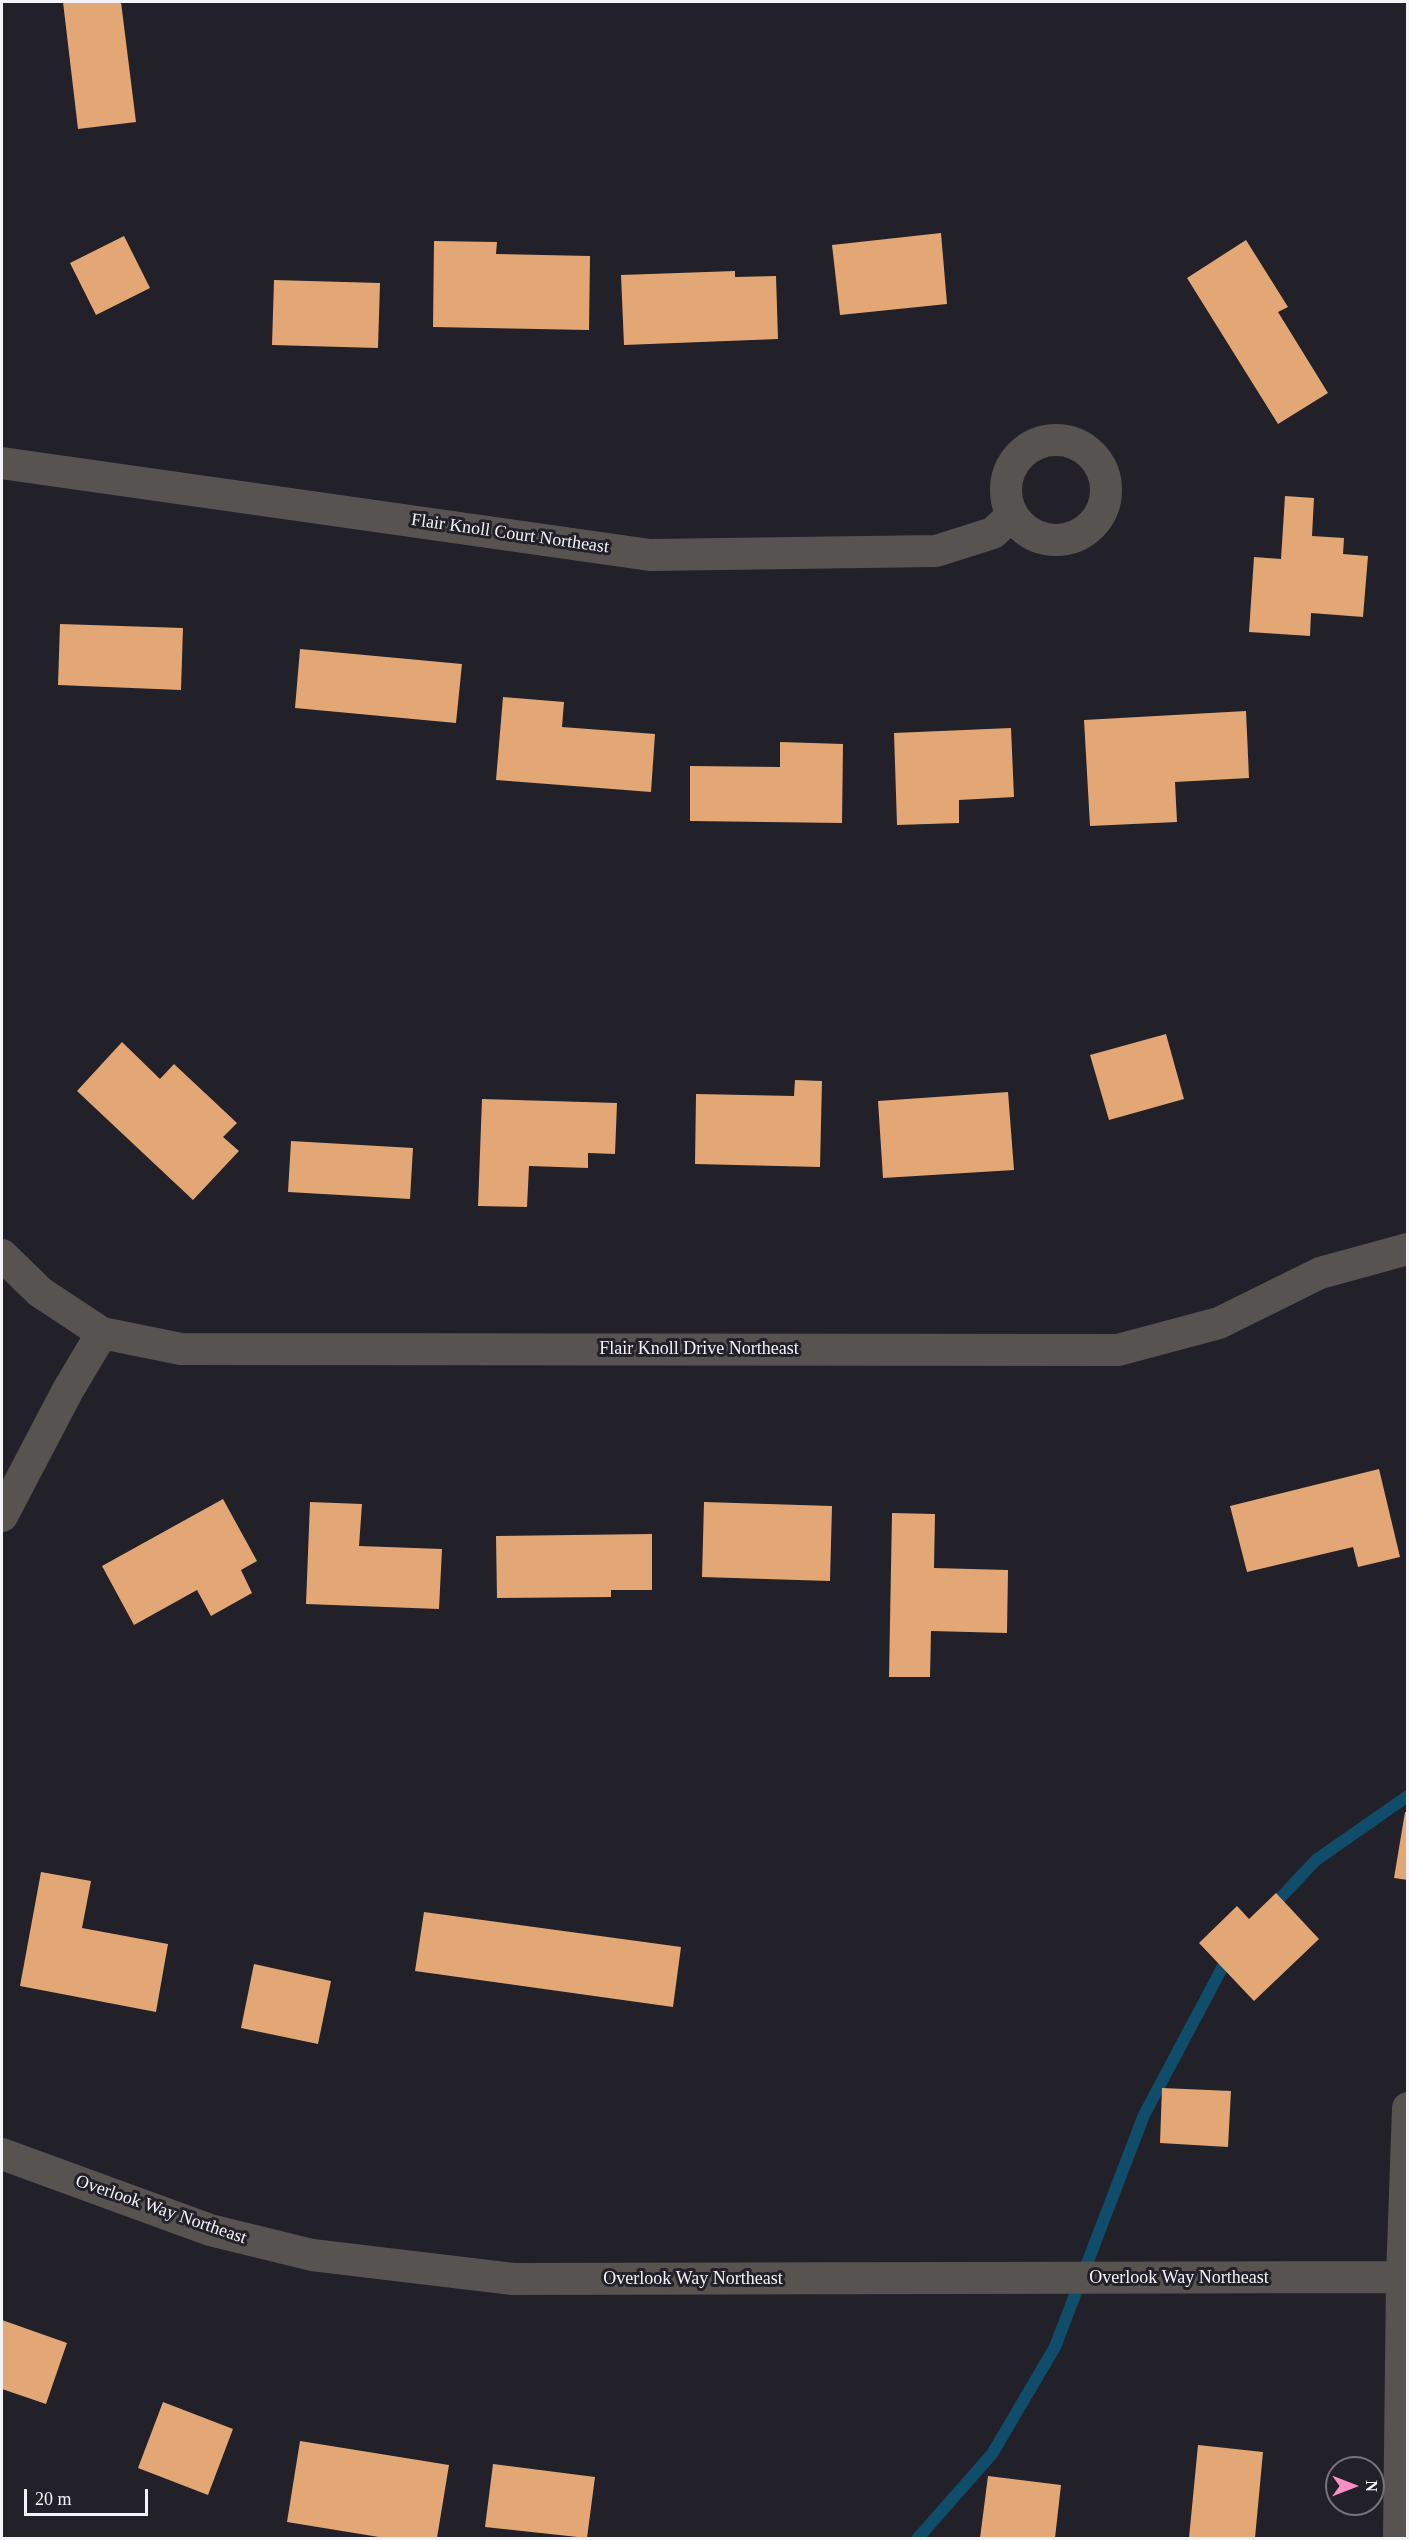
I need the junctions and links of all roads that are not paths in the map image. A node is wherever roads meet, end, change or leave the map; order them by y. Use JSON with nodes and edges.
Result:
{"nodes":[{"id":1,"x":2,"y":463,"type":"edge"},
{"id":2,"x":1012,"y":515,"type":"dead end"},
{"id":3,"x":1407,"y":1249,"type":"edge"},
{"id":4,"x":2,"y":1255,"type":"edge"},
{"id":5,"x":102,"y":1333,"type":"junction"},
{"id":6,"x":2,"y":1516,"type":"edge"},
{"id":7,"x":1407,"y":2108,"type":"edge"},
{"id":8,"x":2,"y":2154,"type":"edge"},
{"id":9,"x":1402,"y":2277,"type":"junction"},
{"id":10,"x":1399,"y":2538,"type":"edge"}],
"edges":[{"from":1,"to":2,"type":"street","name":"Flair Knoll Court Northeast"},
{"from":3,"to":5,"type":"street","name":"Flair Knoll Drive Northeast"},
{"from":4,"to":5,"type":"street","name":"Flair Knoll Drive Northeast"},
{"from":5,"to":6,"type":"street"},
{"from":7,"to":9,"type":"street"},
{"from":8,"to":9,"type":"street","name":"Overlook Way Northeast"},
{"from":9,"to":10,"type":"street"}]}
